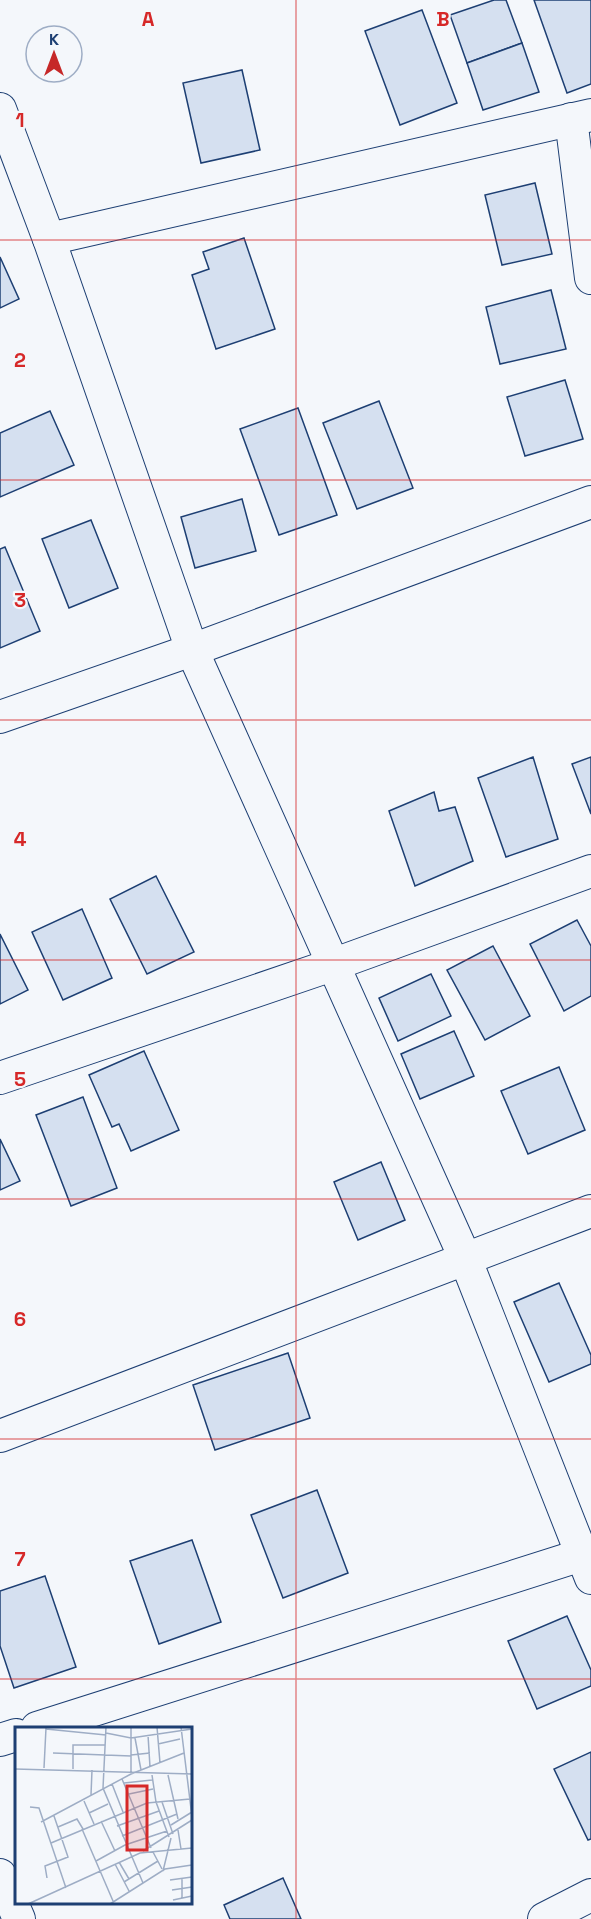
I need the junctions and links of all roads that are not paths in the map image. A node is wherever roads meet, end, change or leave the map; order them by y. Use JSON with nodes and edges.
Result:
{"nodes":[{"id":1,"x":0,"y":109,"type":"edge"},
{"id":2,"x":581,"y":117,"type":"edge"},
{"id":3,"x":50,"y":240,"type":"junction"},
{"id":4,"x":591,"y":278,"type":"edge"},
{"id":5,"x":591,"y":502,"type":"edge"},
{"id":6,"x":192,"y":650,"type":"junction"},
{"id":7,"x":0,"y":717,"type":"edge"},
{"id":8,"x":591,"y":871,"type":"edge"},
{"id":9,"x":332,"y":964,"type":"junction"},
{"id":10,"x":0,"y":1078,"type":"edge"},
{"id":11,"x":591,"y":1211,"type":"edge"},
{"id":12,"x":465,"y":1258,"type":"junction"},
{"id":13,"x":0,"y":1436,"type":"edge"},
{"id":14,"x":588,"y":1562,"type":"edge"},
{"id":15,"x":40,"y":1727,"type":"edge"},
{"id":16,"x":15,"y":1735,"type":"edge"},
{"id":17,"x":0,"y":1740,"type":"edge"},
{"id":18,"x":0,"y":1875,"type":"edge"},
{"id":19,"x":591,"y":1895,"type":"edge"},
{"id":20,"x":19,"y":1919,"type":"edge"},
{"id":21,"x":544,"y":1919,"type":"edge"}],
"edges":[{"from":1,"to":3,"type":"street"},
{"from":2,"to":3,"type":"street"},
{"from":2,"to":4,"type":"street"},
{"from":3,"to":6,"type":"street"},
{"from":5,"to":6,"type":"street"},
{"from":6,"to":7,"type":"street"},
{"from":6,"to":9,"type":"street"},
{"from":8,"to":9,"type":"street"},
{"from":9,"to":10,"type":"street"},
{"from":9,"to":12,"type":"street"},
{"from":11,"to":12,"type":"street"},
{"from":12,"to":13,"type":"street"},
{"from":12,"to":14,"type":"street"},
{"from":14,"to":15,"type":"street"},
{"from":16,"to":17,"type":"street"},
{"from":18,"to":20,"type":"street"},
{"from":19,"to":21,"type":"street"}]}
